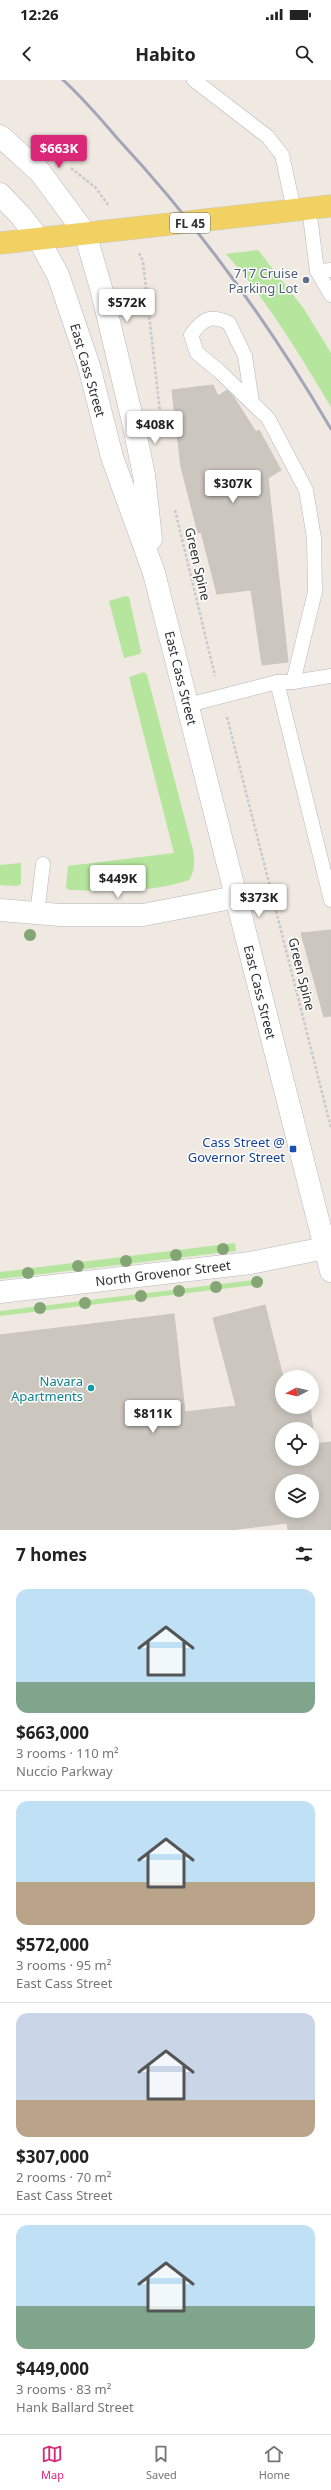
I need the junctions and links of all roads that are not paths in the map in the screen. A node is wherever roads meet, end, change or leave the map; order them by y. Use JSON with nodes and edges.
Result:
{"nodes":[{"id":1,"x":194,"y":80,"type":"edge"},
{"id":2,"x":0,"y":136,"type":"edge"},
{"id":3,"x":0,"y":194,"type":"edge"},
{"id":4,"x":331,"y":206,"type":"edge"},
{"id":5,"x":302,"y":209,"type":"junction"},
{"id":6,"x":84,"y":233,"type":"junction"},
{"id":7,"x":38,"y":238,"type":"junction"},
{"id":8,"x":0,"y":243,"type":"edge"},
{"id":9,"x":331,"y":270,"type":"edge"},
{"id":10,"x":316,"y":271,"type":"junction"},
{"id":11,"x":331,"y":295,"type":"edge"},
{"id":12,"x":252,"y":402,"type":"junction"},
{"id":13,"x":154,"y":573,"type":"junction"},
{"id":14,"x":331,"y":676,"type":"edge"},
{"id":15,"x":278,"y":682,"type":"junction"},
{"id":16,"x":294,"y":682,"type":"junction"},
{"id":17,"x":188,"y":705,"type":"junction"},
{"id":18,"x":43,"y":864,"type":"dead end"},
{"id":19,"x":236,"y":897,"type":"junction"},
{"id":20,"x":331,"y":900,"type":"edge"},
{"id":21,"x":0,"y":910,"type":"edge"},
{"id":22,"x":37,"y":914,"type":"junction"},
{"id":23,"x":325,"y":1248,"type":"junction"},
{"id":24,"x":331,"y":1271,"type":"edge"},
{"id":25,"x":0,"y":1292,"type":"edge"}],
"edges":[{"from":1,"to":5,"type":"lane"},
{"from":2,"to":6,"type":"main road","name":"East Cass Street"},
{"from":3,"to":7,"type":"main road","name":"East Cass Street"},
{"from":4,"to":5,"type":"main road","number":"FL 45"},
{"from":5,"to":6,"type":"main road","number":"FL 45"},
{"from":5,"to":10,"type":"lane"},
{"from":6,"to":7,"type":"main road","number":"FL 45"},
{"from":6,"to":13,"type":"main road","name":"East Cass Street"},
{"from":7,"to":8,"type":"main road","number":"FL 45"},
{"from":7,"to":13,"type":"main road","name":"East Cass Street"},
{"from":9,"to":10,"type":"lane"},
{"from":10,"to":11,"type":"lane"},
{"from":12,"to":12,"type":"lane"},
{"from":12,"to":16,"type":"lane"},
{"from":13,"to":17,"type":"main road","name":"East Cass Street"},
{"from":14,"to":16,"type":"lane"},
{"from":15,"to":16,"type":"lane"},
{"from":15,"to":17,"type":"lane"},
{"from":15,"to":20,"type":"lane"},
{"from":17,"to":19,"type":"main road","name":"East Cass Street"},
{"from":18,"to":22,"type":"lane"},
{"from":19,"to":22,"type":"main road"},
{"from":19,"to":23,"type":"main road","name":"East Cass Street"},
{"from":21,"to":22,"type":"main road"},
{"from":23,"to":24,"type":"main road","name":"East Cass Street"},
{"from":23,"to":25,"type":"main road","name":"North Grovenor Street"}]}
